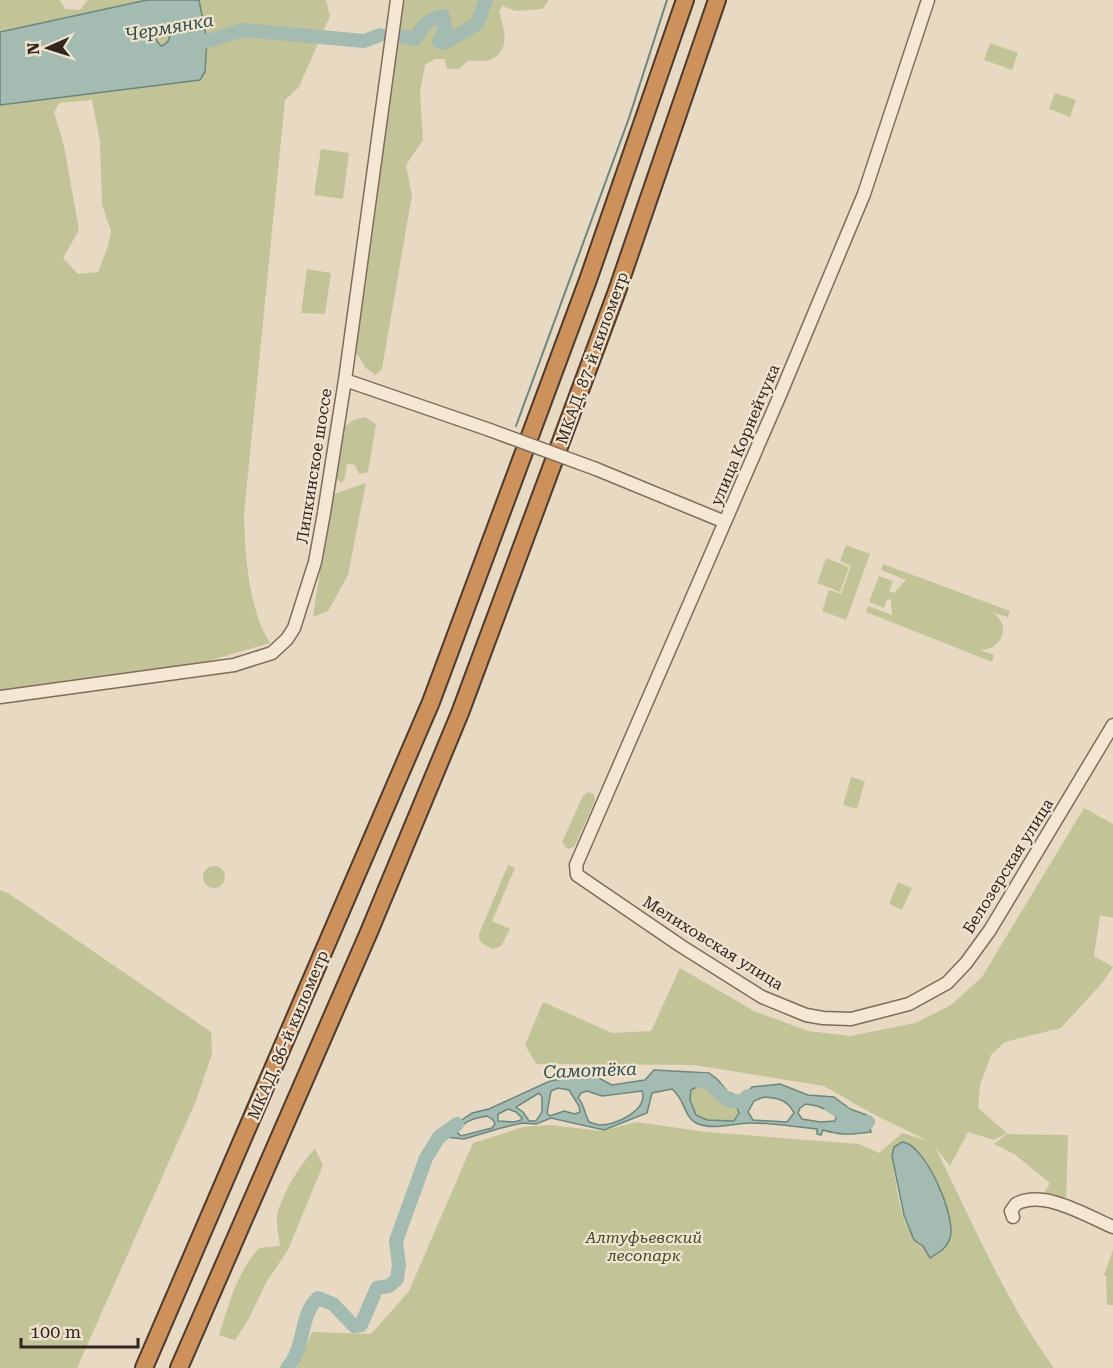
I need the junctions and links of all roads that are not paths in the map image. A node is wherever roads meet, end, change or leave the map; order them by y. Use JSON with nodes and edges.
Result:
{"nodes":[{"id":1,"x":397,"y":0,"type":"edge"},
{"id":2,"x":685,"y":0,"type":"edge"},
{"id":3,"x":717,"y":0,"type":"edge"},
{"id":4,"x":928,"y":0,"type":"edge"},
{"id":5,"x":345,"y":380,"type":"junction"},
{"id":6,"x":725,"y":522,"type":"junction"},
{"id":7,"x":0,"y":697,"type":"edge"},
{"id":8,"x":431,"y":702,"type":"joint"},
{"id":9,"x":460,"y":713,"type":"joint"},
{"id":10,"x":1113,"y":725,"type":"edge"},
{"id":11,"x":577,"y":875,"type":"joint"},
{"id":12,"x":909,"y":1004,"type":"joint"},
{"id":13,"x":1013,"y":1217,"type":"dead end"},
{"id":14,"x":1113,"y":1227,"type":"edge"},
{"id":15,"x":144,"y":1368,"type":"edge"},
{"id":16,"x":179,"y":1368,"type":"edge"}],
"edges":[{"from":1,"to":5,"type":"street","name":"Липкинское шоссе"},
{"from":2,"to":8,"type":"highway","name":"МКАД, 87-й километр"},
{"from":3,"to":9,"type":"highway","name":"МКАД, 87-й километр"},
{"from":4,"to":6,"type":"street","name":"улица Корнейчука"},
{"from":5,"to":6,"type":"street","bridge":true},
{"from":5,"to":7,"type":"street","name":"Липкинское шоссе"},
{"from":6,"to":11,"type":"street","name":"улица Корнейчука"},
{"from":8,"to":15,"type":"highway","name":"МКАД, 86-й километр"},
{"from":9,"to":16,"type":"highway","name":"МКАД, 86-й километр"},
{"from":10,"to":12,"type":"street","name":"Белозерская улица"},
{"from":11,"to":12,"type":"street","name":"Мелиховская улица"},
{"from":13,"to":14,"type":"street"}]}
